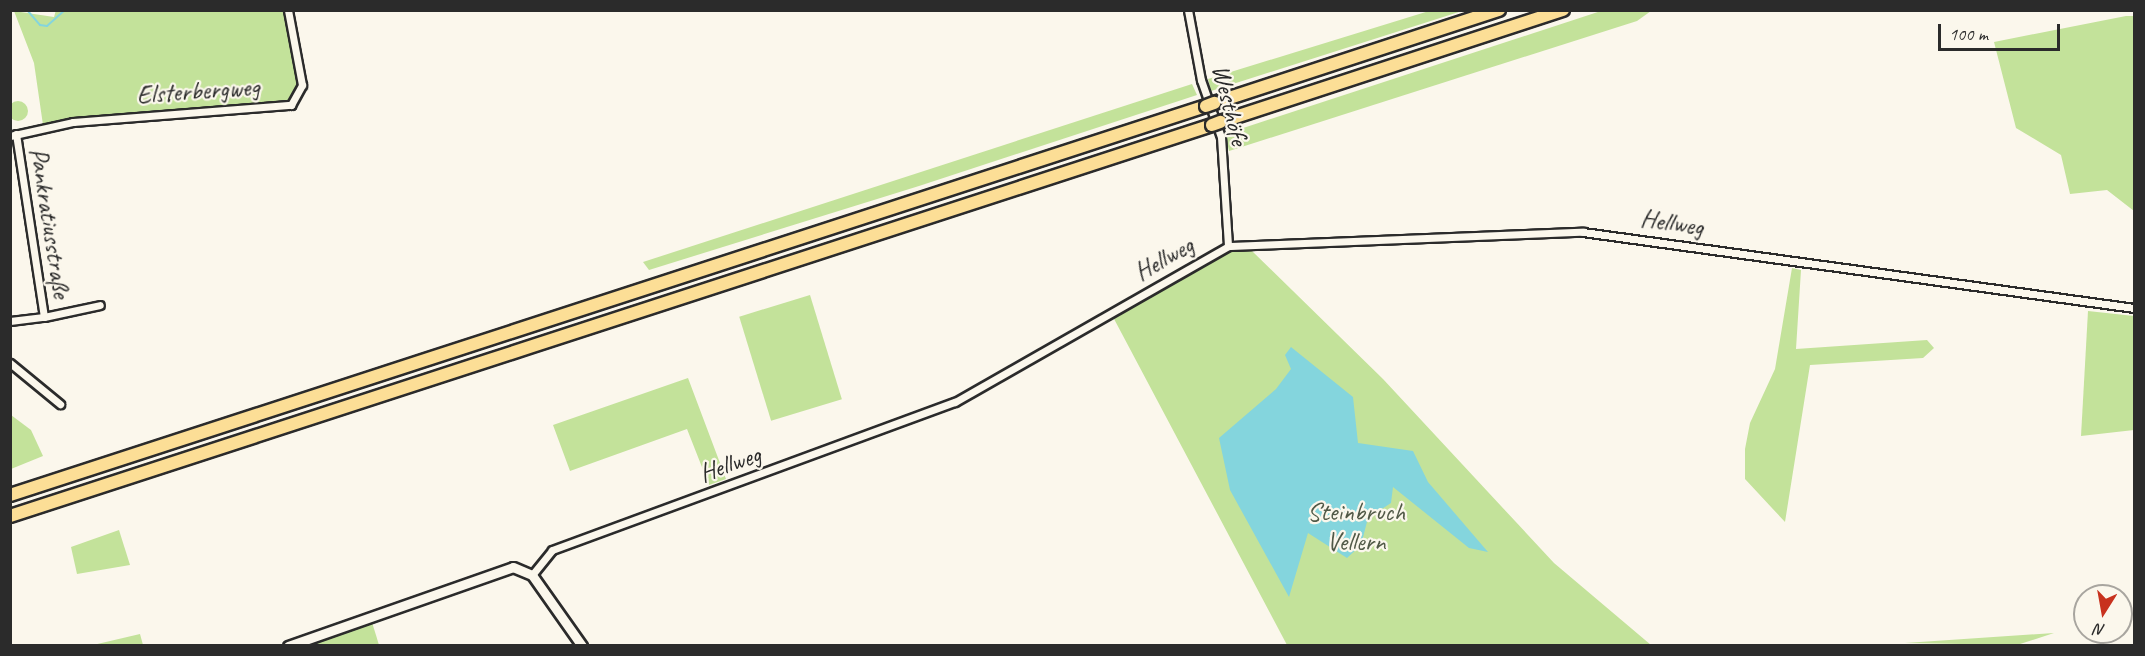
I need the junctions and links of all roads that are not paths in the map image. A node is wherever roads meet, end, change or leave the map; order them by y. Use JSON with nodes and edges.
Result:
{"nodes":[{"id":1,"x":288,"y":10,"type":"edge"},
{"id":2,"x":1188,"y":10,"type":"edge"},
{"id":3,"x":1499,"y":10,"type":"edge"},
{"id":4,"x":1563,"y":10,"type":"edge"},
{"id":5,"x":13,"y":135,"type":"edge"},
{"id":6,"x":1228,"y":246,"type":"junction"},
{"id":7,"x":100,"y":304,"type":"dead end"},
{"id":8,"x":2134,"y":308,"type":"edge"},
{"id":9,"x":44,"y":317,"type":"junction"},
{"id":10,"x":10,"y":321,"type":"edge"},
{"id":11,"x":10,"y":363,"type":"edge"},
{"id":12,"x":60,"y":404,"type":"dead end"},
{"id":13,"x":10,"y":495,"type":"edge"},
{"id":14,"x":10,"y":516,"type":"edge"},
{"id":15,"x":532,"y":575,"type":"junction"},
{"id":16,"x":288,"y":645,"type":"edge"},
{"id":17,"x":582,"y":645,"type":"edge"}],
"edges":[{"from":1,"to":5,"type":"street","name":"Elsterbergweg"},
{"from":2,"to":6,"type":"street","name":"Westhöfe"},
{"from":3,"to":13,"type":"highway"},
{"from":4,"to":14,"type":"highway"},
{"from":5,"to":9,"type":"street","name":"Pankratiusstraße"},
{"from":6,"to":8,"type":"street","name":"Hellweg"},
{"from":6,"to":15,"type":"street","name":"Hellweg"},
{"from":7,"to":9,"type":"street","name":"Pankratiusstraße"},
{"from":9,"to":10,"type":"street","name":"Pankratiusstraße"},
{"from":11,"to":12,"type":"street"},
{"from":15,"to":16,"type":"main road"},
{"from":15,"to":17,"type":"main road"}]}
